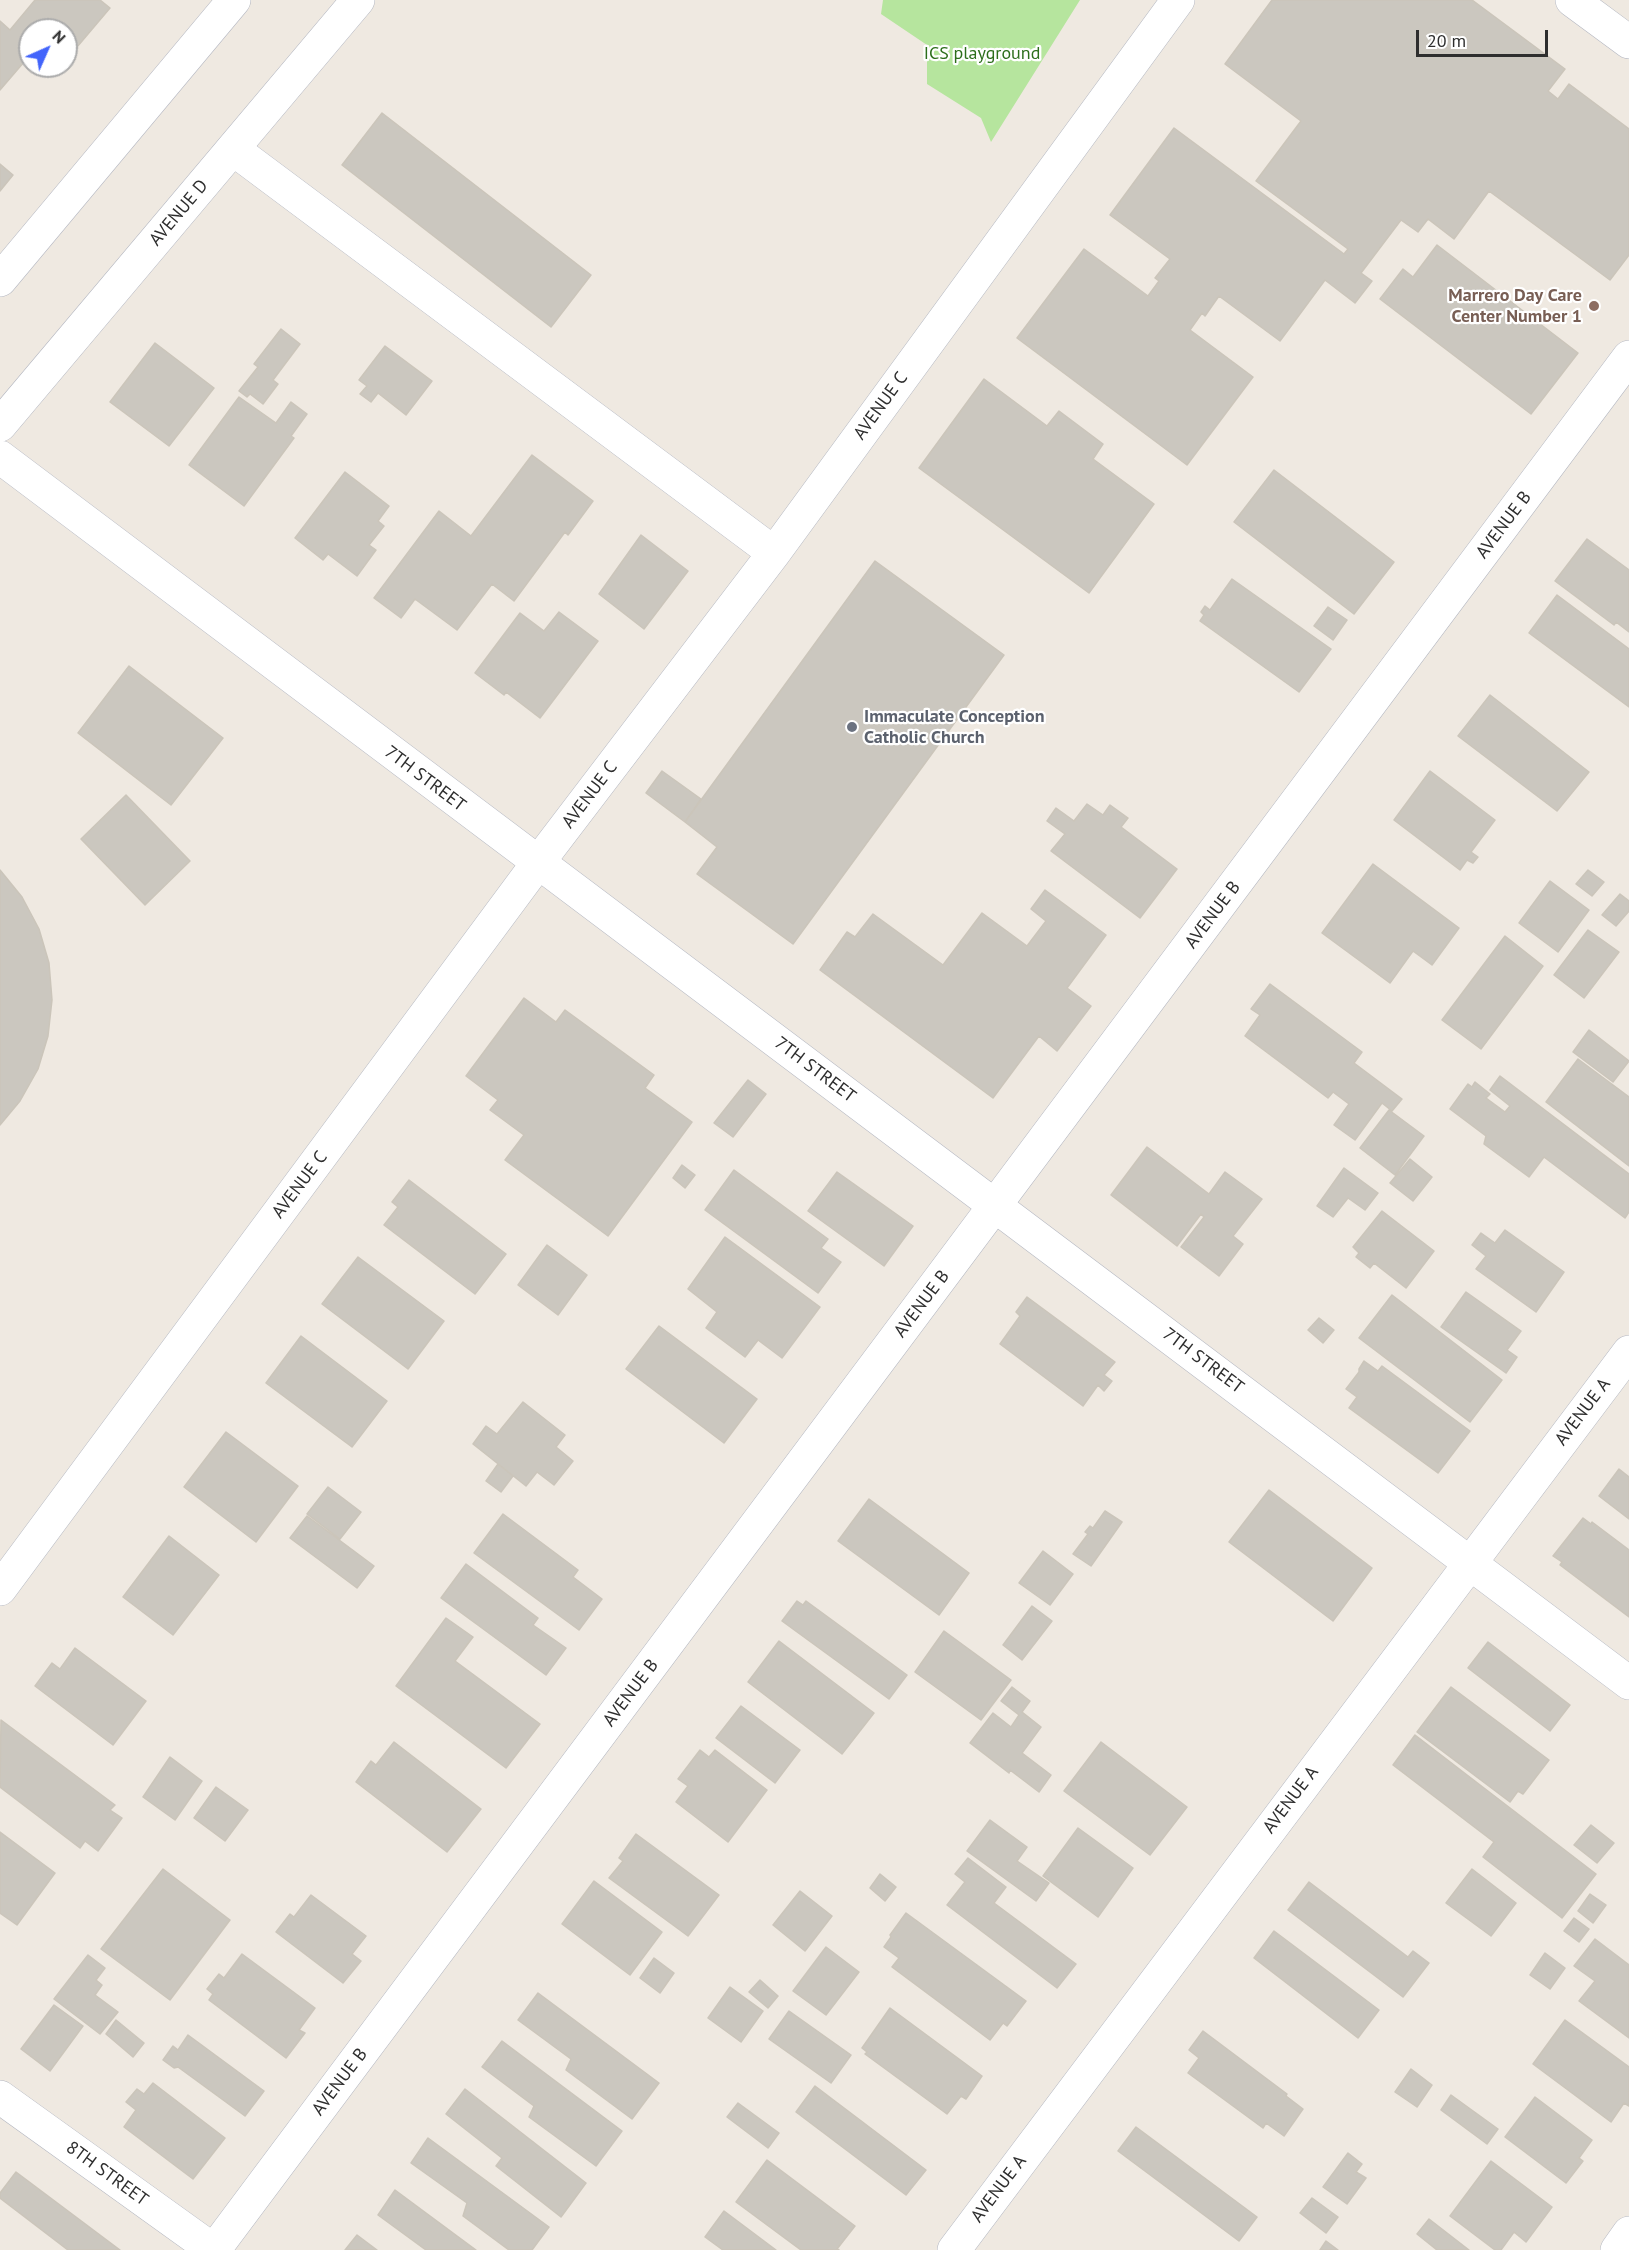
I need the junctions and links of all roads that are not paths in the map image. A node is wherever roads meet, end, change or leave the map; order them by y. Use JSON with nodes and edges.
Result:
{"nodes":[{"id":1,"x":234,"y":0,"type":"edge"},
{"id":2,"x":358,"y":0,"type":"edge"},
{"id":3,"x":1178,"y":0,"type":"edge"},
{"id":4,"x":1572,"y":0,"type":"edge"},
{"id":5,"x":1629,"y":42,"type":"edge"},
{"id":6,"x":233,"y":149,"type":"junction"},
{"id":7,"x":0,"y":280,"type":"edge"},
{"id":8,"x":1629,"y":357,"type":"edge"},
{"id":9,"x":0,"y":425,"type":"edge"},
{"id":10,"x":0,"y":457,"type":"edge"},
{"id":11,"x":774,"y":553,"type":"junction"},
{"id":12,"x":537,"y":864,"type":"junction"},
{"id":13,"x":996,"y":1205,"type":"junction"},
{"id":14,"x":1629,"y":1352,"type":"edge"},
{"id":15,"x":1469,"y":1562,"type":"junction"},
{"id":16,"x":0,"y":1589,"type":"edge"},
{"id":17,"x":1629,"y":1683,"type":"edge"},
{"id":18,"x":0,"y":2097,"type":"edge"},
{"id":19,"x":1629,"y":2233,"type":"edge"},
{"id":20,"x":214,"y":2250,"type":"edge"},
{"id":21,"x":954,"y":2250,"type":"edge"},
{"id":22,"x":1617,"y":2250,"type":"edge"}],
"edges":[{"from":1,"to":7,"type":"street"},
{"from":2,"to":6,"type":"street","name":"AVENUE D"},
{"from":3,"to":11,"type":"street","name":"AVENUE C"},
{"from":4,"to":5,"type":"street"},
{"from":6,"to":9,"type":"street","name":"AVENUE D"},
{"from":6,"to":11,"type":"street"},
{"from":8,"to":13,"type":"street","name":"AVENUE B"},
{"from":10,"to":12,"type":"street","name":"7TH STREET"},
{"from":11,"to":12,"type":"street","name":"AVENUE C"},
{"from":12,"to":13,"type":"street","name":"7TH STREET"},
{"from":12,"to":16,"type":"street","name":"AVENUE C"},
{"from":13,"to":15,"type":"street","name":"7TH STREET"},
{"from":13,"to":20,"type":"street","name":"AVENUE B"},
{"from":14,"to":15,"type":"street","name":"AVENUE A"},
{"from":15,"to":17,"type":"street","name":"7TH STREET"},
{"from":15,"to":21,"type":"street","name":"AVENUE A"},
{"from":18,"to":20,"type":"street","name":"8TH STREET"},
{"from":19,"to":22,"type":"street"}]}
